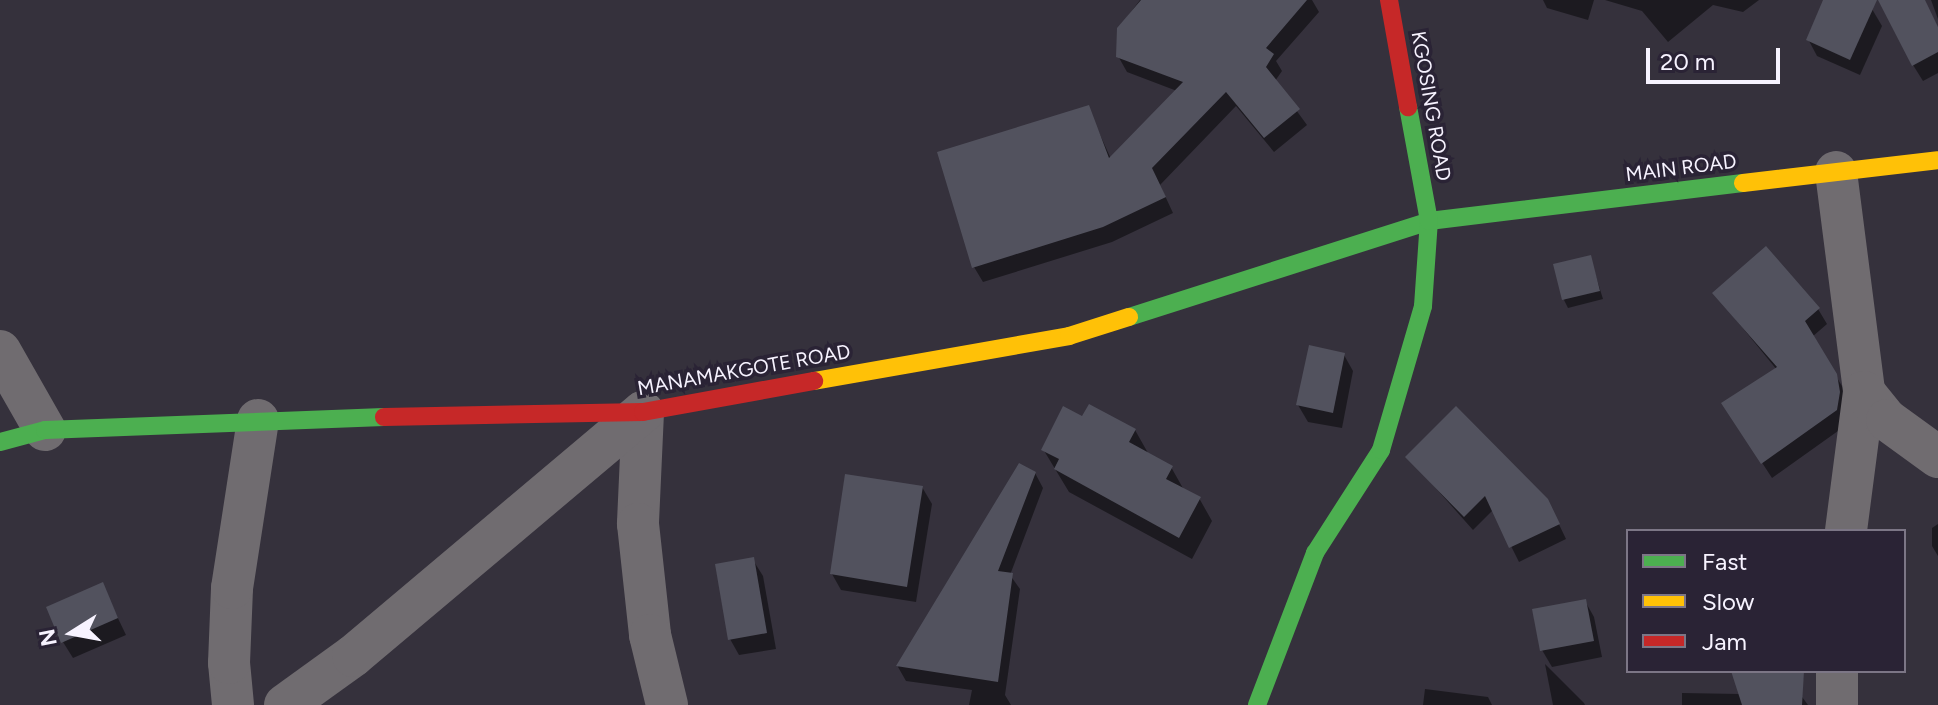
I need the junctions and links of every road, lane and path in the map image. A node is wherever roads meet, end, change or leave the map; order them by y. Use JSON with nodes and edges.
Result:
{"nodes":[{"id":1,"x":1389,"y":0,"type":"edge"},
{"id":2,"x":1938,"y":160,"type":"edge"},
{"id":3,"x":1836,"y":172,"type":"junction"},
{"id":4,"x":1429,"y":221,"type":"junction"},
{"id":5,"x":0,"y":351,"type":"edge"},
{"id":6,"x":1864,"y":392,"type":"junction"},
{"id":7,"x":643,"y":412,"type":"junction"},
{"id":8,"x":258,"y":420,"type":"junction"},
{"id":9,"x":45,"y":430,"type":"junction"},
{"id":10,"x":0,"y":442,"type":"edge"},
{"id":11,"x":1938,"y":457,"type":"edge"},
{"id":12,"x":1846,"y":529,"type":"edge"},
{"id":13,"x":1837,"y":673,"type":"edge"},
{"id":14,"x":233,"y":705,"type":"edge"},
{"id":15,"x":285,"y":705,"type":"edge"},
{"id":16,"x":667,"y":705,"type":"edge"},
{"id":17,"x":1257,"y":705,"type":"edge"},
{"id":18,"x":1837,"y":705,"type":"edge"}],
"edges":[{"from":1,"to":4,"type":"street","name":"KGOSING ROAD"},
{"from":2,"to":3,"type":"street","name":"MAIN ROAD"},
{"from":3,"to":4,"type":"street","name":"MAIN ROAD"},
{"from":3,"to":6,"type":"street"},
{"from":4,"to":7,"type":"street","name":"MANAMAKGOTE ROAD"},
{"from":4,"to":17,"type":"street","name":"KGOSING ROAD"},
{"from":5,"to":9,"type":"street"},
{"from":6,"to":11,"type":"street"},
{"from":6,"to":12,"type":"street"},
{"from":7,"to":8,"type":"street","name":"MANAMAKGOTE ROAD"},
{"from":7,"to":15,"type":"street"},
{"from":7,"to":16,"type":"street"},
{"from":8,"to":9,"type":"street","name":"MANAMAKGOTE ROAD"},
{"from":8,"to":14,"type":"street"},
{"from":9,"to":10,"type":"street","name":"MANAMAKGOTE ROAD"},
{"from":13,"to":18,"type":"street"}]}
